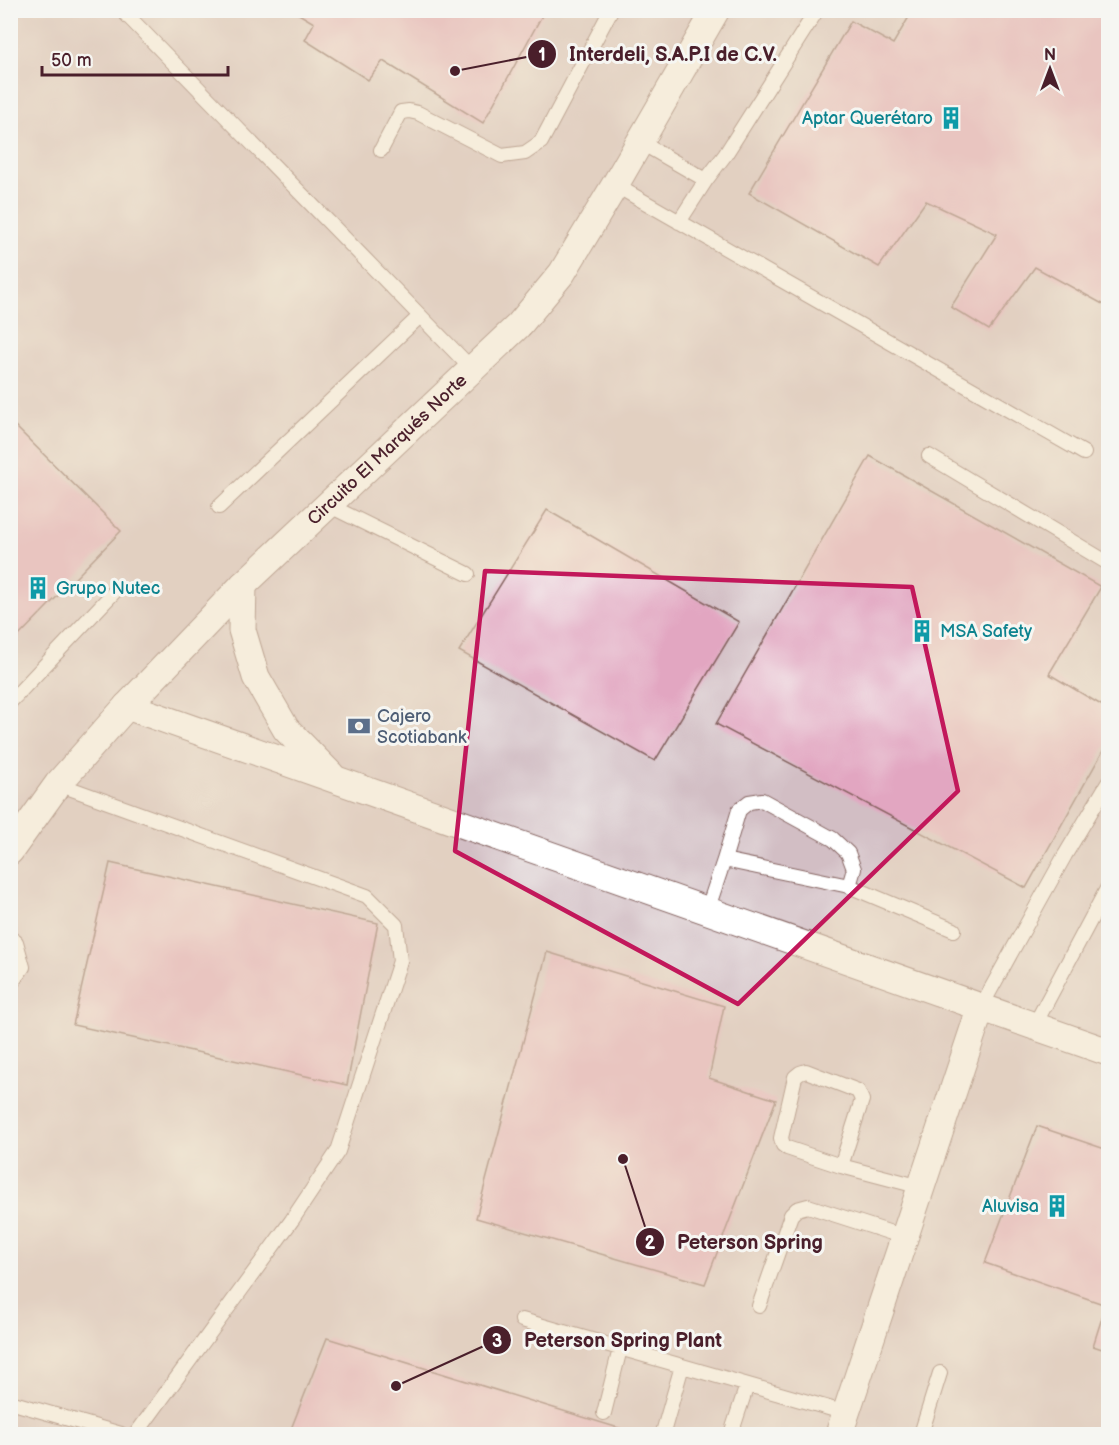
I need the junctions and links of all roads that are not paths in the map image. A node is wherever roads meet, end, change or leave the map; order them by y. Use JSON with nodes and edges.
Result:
{"nodes":[{"id":1,"x":123,"y":10,"type":"edge"},
{"id":2,"x":611,"y":10,"type":"edge"},
{"id":3,"x":716,"y":10,"type":"edge"},
{"id":4,"x":818,"y":10,"type":"edge"},
{"id":5,"x":640,"y":142,"type":"junction"},
{"id":6,"x":381,"y":150,"type":"dead end"},
{"id":7,"x":706,"y":180,"type":"junction"},
{"id":8,"x":615,"y":185,"type":"junction"},
{"id":9,"x":679,"y":222,"type":"junction"},
{"id":10,"x":420,"y":316,"type":"junction"},
{"id":11,"x":472,"y":369,"type":"junction"},
{"id":12,"x":1084,"y":453,"type":"dead end"},
{"id":13,"x":929,"y":456,"type":"dead end"},
{"id":14,"x":328,"y":505,"type":"junction"},
{"id":15,"x":219,"y":507,"type":"dead end"},
{"id":16,"x":1108,"y":563,"type":"edge"},
{"id":17,"x":468,"y":574,"type":"dead end"},
{"id":18,"x":243,"y":585,"type":"junction"},
{"id":19,"x":116,"y":590,"type":"dead end"},
{"id":20,"x":10,"y":702,"type":"edge"},
{"id":21,"x":127,"y":706,"type":"junction"},
{"id":22,"x":336,"y":780,"type":"junction"},
{"id":23,"x":1108,"y":783,"type":"edge"},
{"id":24,"x":58,"y":784,"type":"junction"},
{"id":25,"x":10,"y":851,"type":"edge"},
{"id":26,"x":724,"y":860,"type":"junction"},
{"id":27,"x":849,"y":886,"type":"junction"},
{"id":28,"x":1108,"y":887,"type":"edge"},
{"id":29,"x":707,"y":911,"type":"junction"},
{"id":30,"x":954,"y":930,"type":"dead end"},
{"id":31,"x":10,"y":938,"type":"edge"},
{"id":32,"x":10,"y":985,"type":"edge"},
{"id":33,"x":981,"y":1007,"type":"junction"},
{"id":34,"x":1034,"y":1026,"type":"junction"},
{"id":35,"x":1108,"y":1052,"type":"edge"},
{"id":36,"x":841,"y":1166,"type":"junction"},
{"id":37,"x":921,"y":1187,"type":"junction"},
{"id":38,"x":904,"y":1237,"type":"junction"},
{"id":39,"x":759,"y":1306,"type":"dead end"},
{"id":40,"x":522,"y":1320,"type":"dead end"},
{"id":41,"x":620,"y":1348,"type":"junction"},
{"id":42,"x":682,"y":1366,"type":"junction"},
{"id":43,"x":940,"y":1373,"type":"dead end"},
{"id":44,"x":747,"y":1385,"type":"junction"},
{"id":45,"x":10,"y":1402,"type":"edge"},
{"id":46,"x":604,"y":1413,"type":"dead end"},
{"id":47,"x":842,"y":1424,"type":"edge"},
{"id":48,"x":664,"y":1429,"type":"dead end"},
{"id":49,"x":121,"y":1434,"type":"edge"},
{"id":50,"x":136,"y":1434,"type":"edge"},
{"id":51,"x":731,"y":1434,"type":"edge"},
{"id":52,"x":921,"y":1434,"type":"edge"}],
"edges":[{"from":1,"to":10,"type":"lane"},
{"from":2,"to":6,"type":"lane"},
{"from":3,"to":5,"type":"street","name":"Circuito El Marqués Norte"},
{"from":4,"to":7,"type":"lane"},
{"from":5,"to":7,"type":"lane"},
{"from":5,"to":8,"type":"street","name":"Circuito El Marqués Norte"},
{"from":7,"to":9,"type":"lane"},
{"from":8,"to":9,"type":"lane"},
{"from":8,"to":11,"type":"street","name":"Circuito El Marqués Norte"},
{"from":9,"to":12,"type":"lane"},
{"from":10,"to":11,"type":"lane"},
{"from":10,"to":15,"type":"lane"},
{"from":11,"to":14,"type":"street","name":"Circuito El Marqués Norte"},
{"from":13,"to":16,"type":"lane"},
{"from":14,"to":17,"type":"lane"},
{"from":14,"to":18,"type":"street","name":"Circuito El Marqués Norte"},
{"from":18,"to":21,"type":"street","name":"Circuito El Marqués Norte"},
{"from":18,"to":22,"type":"street"},
{"from":19,"to":20,"type":"lane"},
{"from":21,"to":22,"type":"street"},
{"from":21,"to":24,"type":"street","name":"Circuito El Marqués Norte"},
{"from":22,"to":29,"type":"street"},
{"from":23,"to":33,"type":"lane"},
{"from":24,"to":25,"type":"street","name":"Circuito El Marqués Norte"},
{"from":24,"to":50,"type":"lane"},
{"from":26,"to":27,"type":"lane"},
{"from":26,"to":27,"type":"lane"},
{"from":26,"to":29,"type":"lane"},
{"from":27,"to":30,"type":"lane"},
{"from":28,"to":34,"type":"lane"},
{"from":29,"to":33,"type":"street"},
{"from":31,"to":32,"type":"lane"},
{"from":33,"to":34,"type":"street"},
{"from":33,"to":37,"type":"street"},
{"from":34,"to":35,"type":"street"},
{"from":36,"to":36,"type":"lane"},
{"from":36,"to":37,"type":"lane"},
{"from":37,"to":38,"type":"street"},
{"from":38,"to":39,"type":"lane"},
{"from":38,"to":47,"type":"street"},
{"from":40,"to":41,"type":"lane"},
{"from":41,"to":42,"type":"lane"},
{"from":41,"to":46,"type":"lane"},
{"from":42,"to":44,"type":"lane"},
{"from":42,"to":48,"type":"lane"},
{"from":43,"to":52,"type":"lane"},
{"from":44,"to":47,"type":"lane"},
{"from":44,"to":51,"type":"lane"},
{"from":45,"to":49,"type":"lane"}]}
